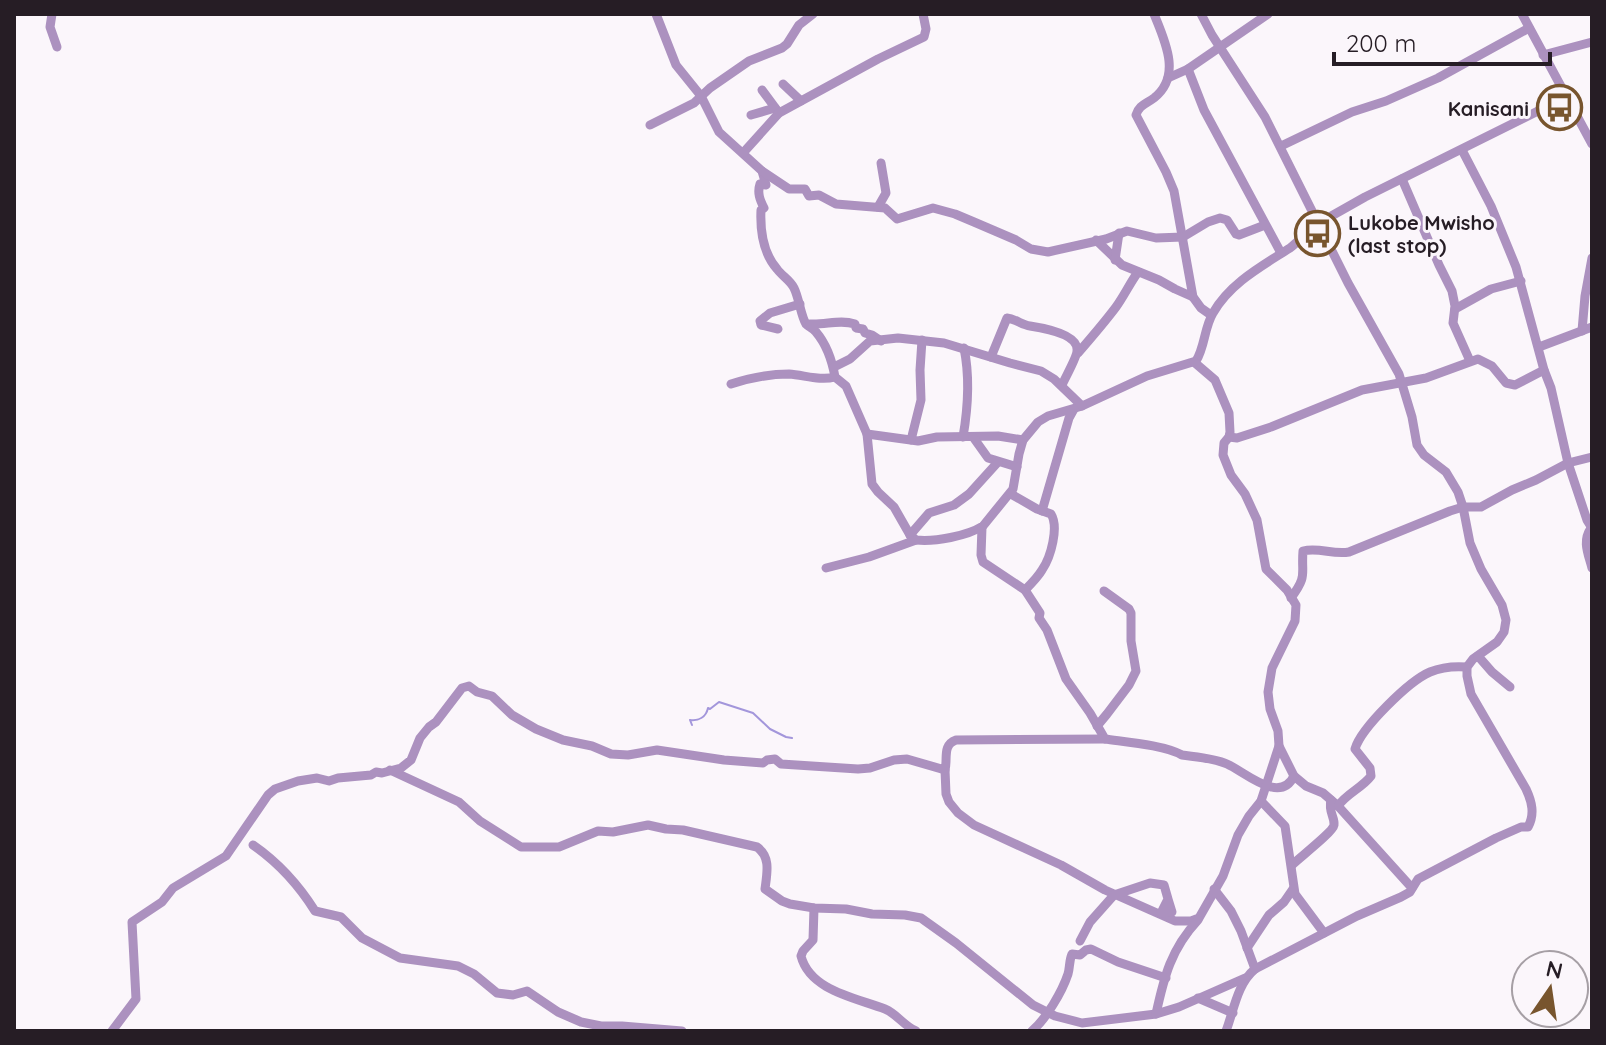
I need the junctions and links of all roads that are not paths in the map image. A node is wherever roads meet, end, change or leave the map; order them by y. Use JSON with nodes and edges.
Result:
{"nodes":[{"id":1,"x":52,"y":14,"type":"edge"},
{"id":2,"x":813,"y":14,"type":"edge"},
{"id":3,"x":923,"y":14,"type":"edge"},
{"id":4,"x":1154,"y":14,"type":"edge"},
{"id":5,"x":1201,"y":14,"type":"edge"},
{"id":6,"x":1268,"y":14,"type":"edge"},
{"id":7,"x":1522,"y":14,"type":"edge"},
{"id":8,"x":659,"y":15,"type":"edge"},
{"id":9,"x":1529,"y":28,"type":"junction"},
{"id":10,"x":1592,"y":42,"type":"edge"},
{"id":11,"x":57,"y":47,"type":"dead end"},
{"id":12,"x":1220,"y":47,"type":"junction"},
{"id":13,"x":1543,"y":55,"type":"junction"},
{"id":14,"x":1188,"y":69,"type":"junction"},
{"id":15,"x":1168,"y":78,"type":"junction"},
{"id":16,"x":783,"y":84,"type":"dead end"},
{"id":17,"x":762,"y":90,"type":"dead end"},
{"id":18,"x":701,"y":96,"type":"junction"},
{"id":19,"x":801,"y":101,"type":"junction"},
{"id":20,"x":1570,"y":105,"type":"junction"},
{"id":21,"x":777,"y":110,"type":"junction"},
{"id":22,"x":751,"y":115,"type":"dead end"},
{"id":23,"x":650,"y":125,"type":"dead end"},
{"id":24,"x":1592,"y":144,"type":"edge"},
{"id":25,"x":1281,"y":146,"type":"junction"},
{"id":26,"x":1462,"y":150,"type":"junction"},
{"id":27,"x":743,"y":153,"type":"junction"},
{"id":28,"x":881,"y":163,"type":"dead end"},
{"id":29,"x":762,"y":171,"type":"junction"},
{"id":30,"x":1402,"y":179,"type":"junction"},
{"id":31,"x":878,"y":207,"type":"junction"},
{"id":32,"x":1319,"y":224,"type":"junction"},
{"id":33,"x":1265,"y":225,"type":"junction"},
{"id":34,"x":1119,"y":233,"type":"junction"},
{"id":35,"x":1183,"y":237,"type":"junction"},
{"id":36,"x":1096,"y":240,"type":"junction"},
{"id":37,"x":1281,"y":253,"type":"junction"},
{"id":38,"x":1592,"y":258,"type":"edge"},
{"id":39,"x":1115,"y":260,"type":"junction"},
{"id":40,"x":1138,"y":272,"type":"junction"},
{"id":41,"x":1521,"y":281,"type":"junction"},
{"id":42,"x":1193,"y":297,"type":"junction"},
{"id":43,"x":800,"y":304,"type":"junction"},
{"id":44,"x":1455,"y":309,"type":"junction"},
{"id":45,"x":1211,"y":315,"type":"junction"},
{"id":46,"x":806,"y":324,"type":"junction"},
{"id":47,"x":778,"y":329,"type":"dead end"},
{"id":48,"x":1587,"y":329,"type":"edge"},
{"id":49,"x":922,"y":340,"type":"junction"},
{"id":50,"x":881,"y":341,"type":"junction"},
{"id":51,"x":1080,"y":344,"type":"junction"},
{"id":52,"x":1539,"y":347,"type":"junction"},
{"id":53,"x":964,"y":348,"type":"junction"},
{"id":54,"x":991,"y":357,"type":"junction"},
{"id":55,"x":1470,"y":361,"type":"junction"},
{"id":56,"x":1194,"y":362,"type":"junction"},
{"id":57,"x":1544,"y":370,"type":"junction"},
{"id":58,"x":834,"y":372,"type":"junction"},
{"id":59,"x":731,"y":384,"type":"dead end"},
{"id":60,"x":1403,"y":384,"type":"junction"},
{"id":61,"x":1062,"y":385,"type":"junction"},
{"id":62,"x":1078,"y":407,"type":"junction"},
{"id":63,"x":867,"y":434,"type":"junction"},
{"id":64,"x":968,"y":437,"type":"junction"},
{"id":65,"x":1229,"y":437,"type":"junction"},
{"id":66,"x":911,"y":440,"type":"junction"},
{"id":67,"x":1023,"y":440,"type":"junction"},
{"id":68,"x":1592,"y":457,"type":"edge"},
{"id":69,"x":998,"y":462,"type":"junction"},
{"id":70,"x":1568,"y":463,"type":"junction"},
{"id":71,"x":1017,"y":467,"type":"junction"},
{"id":72,"x":1011,"y":494,"type":"junction"},
{"id":73,"x":1463,"y":507,"type":"junction"},
{"id":74,"x":1042,"y":511,"type":"junction"},
{"id":75,"x":982,"y":527,"type":"junction"},
{"id":76,"x":1591,"y":528,"type":"edge"},
{"id":77,"x":913,"y":538,"type":"junction"},
{"id":78,"x":826,"y":568,"type":"dead end"},
{"id":79,"x":1592,"y":568,"type":"edge"},
{"id":80,"x":1025,"y":590,"type":"junction"},
{"id":81,"x":1104,"y":591,"type":"dead end"},
{"id":82,"x":1291,"y":598,"type":"junction"},
{"id":83,"x":1478,"y":656,"type":"junction"},
{"id":84,"x":1467,"y":667,"type":"junction"},
{"id":85,"x":1510,"y":687,"type":"dead end"},
{"id":86,"x":1097,"y":726,"type":"junction"},
{"id":87,"x":1105,"y":739,"type":"junction"},
{"id":88,"x":1279,"y":746,"type":"junction"},
{"id":89,"x":390,"y":770,"type":"junction"},
{"id":90,"x":945,"y":770,"type":"junction"},
{"id":91,"x":1294,"y":776,"type":"junction"},
{"id":92,"x":1265,"y":785,"type":"junction"},
{"id":93,"x":1261,"y":801,"type":"junction"},
{"id":94,"x":1334,"y":803,"type":"junction"},
{"id":95,"x":253,"y":845,"type":"dead end"},
{"id":96,"x":1292,"y":865,"type":"junction"},
{"id":97,"x":1412,"y":888,"type":"junction"},
{"id":98,"x":1214,"y":889,"type":"junction"},
{"id":99,"x":1293,"y":889,"type":"junction"},
{"id":100,"x":1114,"y":895,"type":"junction"},
{"id":101,"x":1168,"y":899,"type":"dead end"},
{"id":102,"x":814,"y":908,"type":"junction"},
{"id":103,"x":1199,"y":918,"type":"junction"},
{"id":104,"x":1324,"y":933,"type":"junction"},
{"id":105,"x":1080,"y":941,"type":"dead end"},
{"id":106,"x":1247,"y":948,"type":"junction"},
{"id":107,"x":1255,"y":969,"type":"junction"},
{"id":108,"x":1166,"y":978,"type":"junction"},
{"id":109,"x":1245,"y":978,"type":"junction"},
{"id":110,"x":1198,"y":998,"type":"junction"},
{"id":111,"x":1047,"y":1013,"type":"junction"},
{"id":112,"x":1233,"y":1013,"type":"junction"},
{"id":113,"x":1156,"y":1014,"type":"junction"},
{"id":114,"x":112,"y":1031,"type":"edge"},
{"id":115,"x":682,"y":1031,"type":"edge"},
{"id":116,"x":916,"y":1031,"type":"edge"},
{"id":117,"x":1032,"y":1031,"type":"edge"},
{"id":118,"x":1226,"y":1031,"type":"edge"}],
"edges":[{"from":1,"to":11,"type":"street"},
{"from":2,"to":18,"type":"street"},
{"from":3,"to":19,"type":"street"},
{"from":4,"to":15,"type":"street"},
{"from":5,"to":12,"type":"street"},
{"from":6,"to":12,"type":"street"},
{"from":7,"to":9,"type":"street"},
{"from":8,"to":18,"type":"street"},
{"from":9,"to":13,"type":"street"},
{"from":9,"to":25,"type":"street"},
{"from":10,"to":13,"type":"street"},
{"from":12,"to":14,"type":"street"},
{"from":12,"to":25,"type":"street"},
{"from":13,"to":20,"type":"street"},
{"from":14,"to":15,"type":"street"},
{"from":14,"to":33,"type":"street"},
{"from":15,"to":35,"type":"street"},
{"from":16,"to":19,"type":"street"},
{"from":17,"to":21,"type":"street"},
{"from":18,"to":23,"type":"street"},
{"from":18,"to":27,"type":"street"},
{"from":19,"to":21,"type":"street"},
{"from":20,"to":24,"type":"street"},
{"from":20,"to":26,"type":"street"},
{"from":21,"to":22,"type":"street"},
{"from":21,"to":27,"type":"street"},
{"from":25,"to":32,"type":"street"},
{"from":26,"to":30,"type":"street"},
{"from":26,"to":41,"type":"street"},
{"from":27,"to":29,"type":"street"},
{"from":28,"to":31,"type":"street"},
{"from":29,"to":31,"type":"street"},
{"from":29,"to":43,"type":"street"},
{"from":30,"to":32,"type":"street"},
{"from":30,"to":44,"type":"street"},
{"from":31,"to":36,"type":"street"},
{"from":32,"to":37,"type":"street"},
{"from":32,"to":60,"type":"street"},
{"from":33,"to":35,"type":"street"},
{"from":33,"to":37,"type":"street"},
{"from":34,"to":35,"type":"street"},
{"from":34,"to":36,"type":"street"},
{"from":34,"to":39,"type":"street"},
{"from":35,"to":42,"type":"street"},
{"from":36,"to":39,"type":"street"},
{"from":37,"to":45,"type":"street"},
{"from":38,"to":48,"type":"street"},
{"from":39,"to":40,"type":"street"},
{"from":40,"to":42,"type":"street"},
{"from":40,"to":51,"type":"street"},
{"from":41,"to":44,"type":"street"},
{"from":41,"to":52,"type":"street"},
{"from":42,"to":45,"type":"street"},
{"from":43,"to":46,"type":"street"},
{"from":43,"to":47,"type":"street"},
{"from":44,"to":55,"type":"street"},
{"from":45,"to":56,"type":"street"},
{"from":46,"to":50,"type":"street"},
{"from":46,"to":58,"type":"street"},
{"from":48,"to":52,"type":"street"},
{"from":49,"to":50,"type":"street"},
{"from":49,"to":53,"type":"street"},
{"from":49,"to":66,"type":"street"},
{"from":50,"to":58,"type":"street"},
{"from":51,"to":54,"type":"street"},
{"from":51,"to":61,"type":"street"},
{"from":52,"to":57,"type":"street"},
{"from":53,"to":54,"type":"street"},
{"from":53,"to":64,"type":"street"},
{"from":54,"to":61,"type":"street"},
{"from":55,"to":57,"type":"street"},
{"from":55,"to":60,"type":"street"},
{"from":56,"to":62,"type":"street"},
{"from":56,"to":65,"type":"street"},
{"from":57,"to":70,"type":"street"},
{"from":58,"to":59,"type":"street"},
{"from":58,"to":63,"type":"street"},
{"from":60,"to":65,"type":"street"},
{"from":60,"to":73,"type":"street"},
{"from":61,"to":62,"type":"street"},
{"from":62,"to":67,"type":"street"},
{"from":62,"to":74,"type":"street"},
{"from":63,"to":66,"type":"street"},
{"from":63,"to":77,"type":"street"},
{"from":64,"to":66,"type":"street"},
{"from":64,"to":67,"type":"street"},
{"from":64,"to":69,"type":"street"},
{"from":65,"to":82,"type":"street"},
{"from":67,"to":71,"type":"street"},
{"from":68,"to":70,"type":"street"},
{"from":69,"to":71,"type":"street"},
{"from":69,"to":77,"type":"street"},
{"from":70,"to":73,"type":"street"},
{"from":70,"to":76,"type":"street"},
{"from":71,"to":72,"type":"street"},
{"from":72,"to":74,"type":"street"},
{"from":72,"to":75,"type":"street"},
{"from":73,"to":82,"type":"street"},
{"from":73,"to":83,"type":"street"},
{"from":74,"to":80,"type":"street"},
{"from":75,"to":77,"type":"street"},
{"from":75,"to":80,"type":"street"},
{"from":76,"to":79,"type":"street"},
{"from":77,"to":78,"type":"street"},
{"from":80,"to":86,"type":"street"},
{"from":81,"to":86,"type":"street"},
{"from":82,"to":88,"type":"street"},
{"from":83,"to":84,"type":"street"},
{"from":83,"to":85,"type":"street"},
{"from":84,"to":94,"type":"street"},
{"from":84,"to":97,"type":"street"},
{"from":86,"to":87,"type":"street"},
{"from":87,"to":90,"type":"street"},
{"from":87,"to":92,"type":"street"},
{"from":88,"to":91,"type":"street"},
{"from":88,"to":92,"type":"street"},
{"from":89,"to":90,"type":"street"},
{"from":89,"to":102,"type":"street"},
{"from":89,"to":114,"type":"street"},
{"from":90,"to":100,"type":"street"},
{"from":91,"to":92,"type":"street"},
{"from":91,"to":94,"type":"street"},
{"from":92,"to":93,"type":"street"},
{"from":93,"to":96,"type":"street"},
{"from":93,"to":98,"type":"street"},
{"from":94,"to":96,"type":"street"},
{"from":94,"to":97,"type":"street"},
{"from":95,"to":115,"type":"street"},
{"from":96,"to":99,"type":"street"},
{"from":97,"to":104,"type":"street"},
{"from":98,"to":103,"type":"street"},
{"from":98,"to":106,"type":"street"},
{"from":99,"to":104,"type":"street"},
{"from":99,"to":106,"type":"street"},
{"from":100,"to":101,"type":"street"},
{"from":100,"to":103,"type":"street"},
{"from":100,"to":105,"type":"street"},
{"from":102,"to":111,"type":"street"},
{"from":102,"to":116,"type":"street"},
{"from":103,"to":108,"type":"street"},
{"from":104,"to":107,"type":"street"},
{"from":106,"to":107,"type":"street"},
{"from":107,"to":109,"type":"street"},
{"from":108,"to":111,"type":"street"},
{"from":108,"to":113,"type":"street"},
{"from":109,"to":110,"type":"street"},
{"from":109,"to":112,"type":"street"},
{"from":110,"to":112,"type":"street"},
{"from":110,"to":113,"type":"street"},
{"from":111,"to":113,"type":"street"},
{"from":111,"to":117,"type":"street"},
{"from":112,"to":118,"type":"street"}]}
